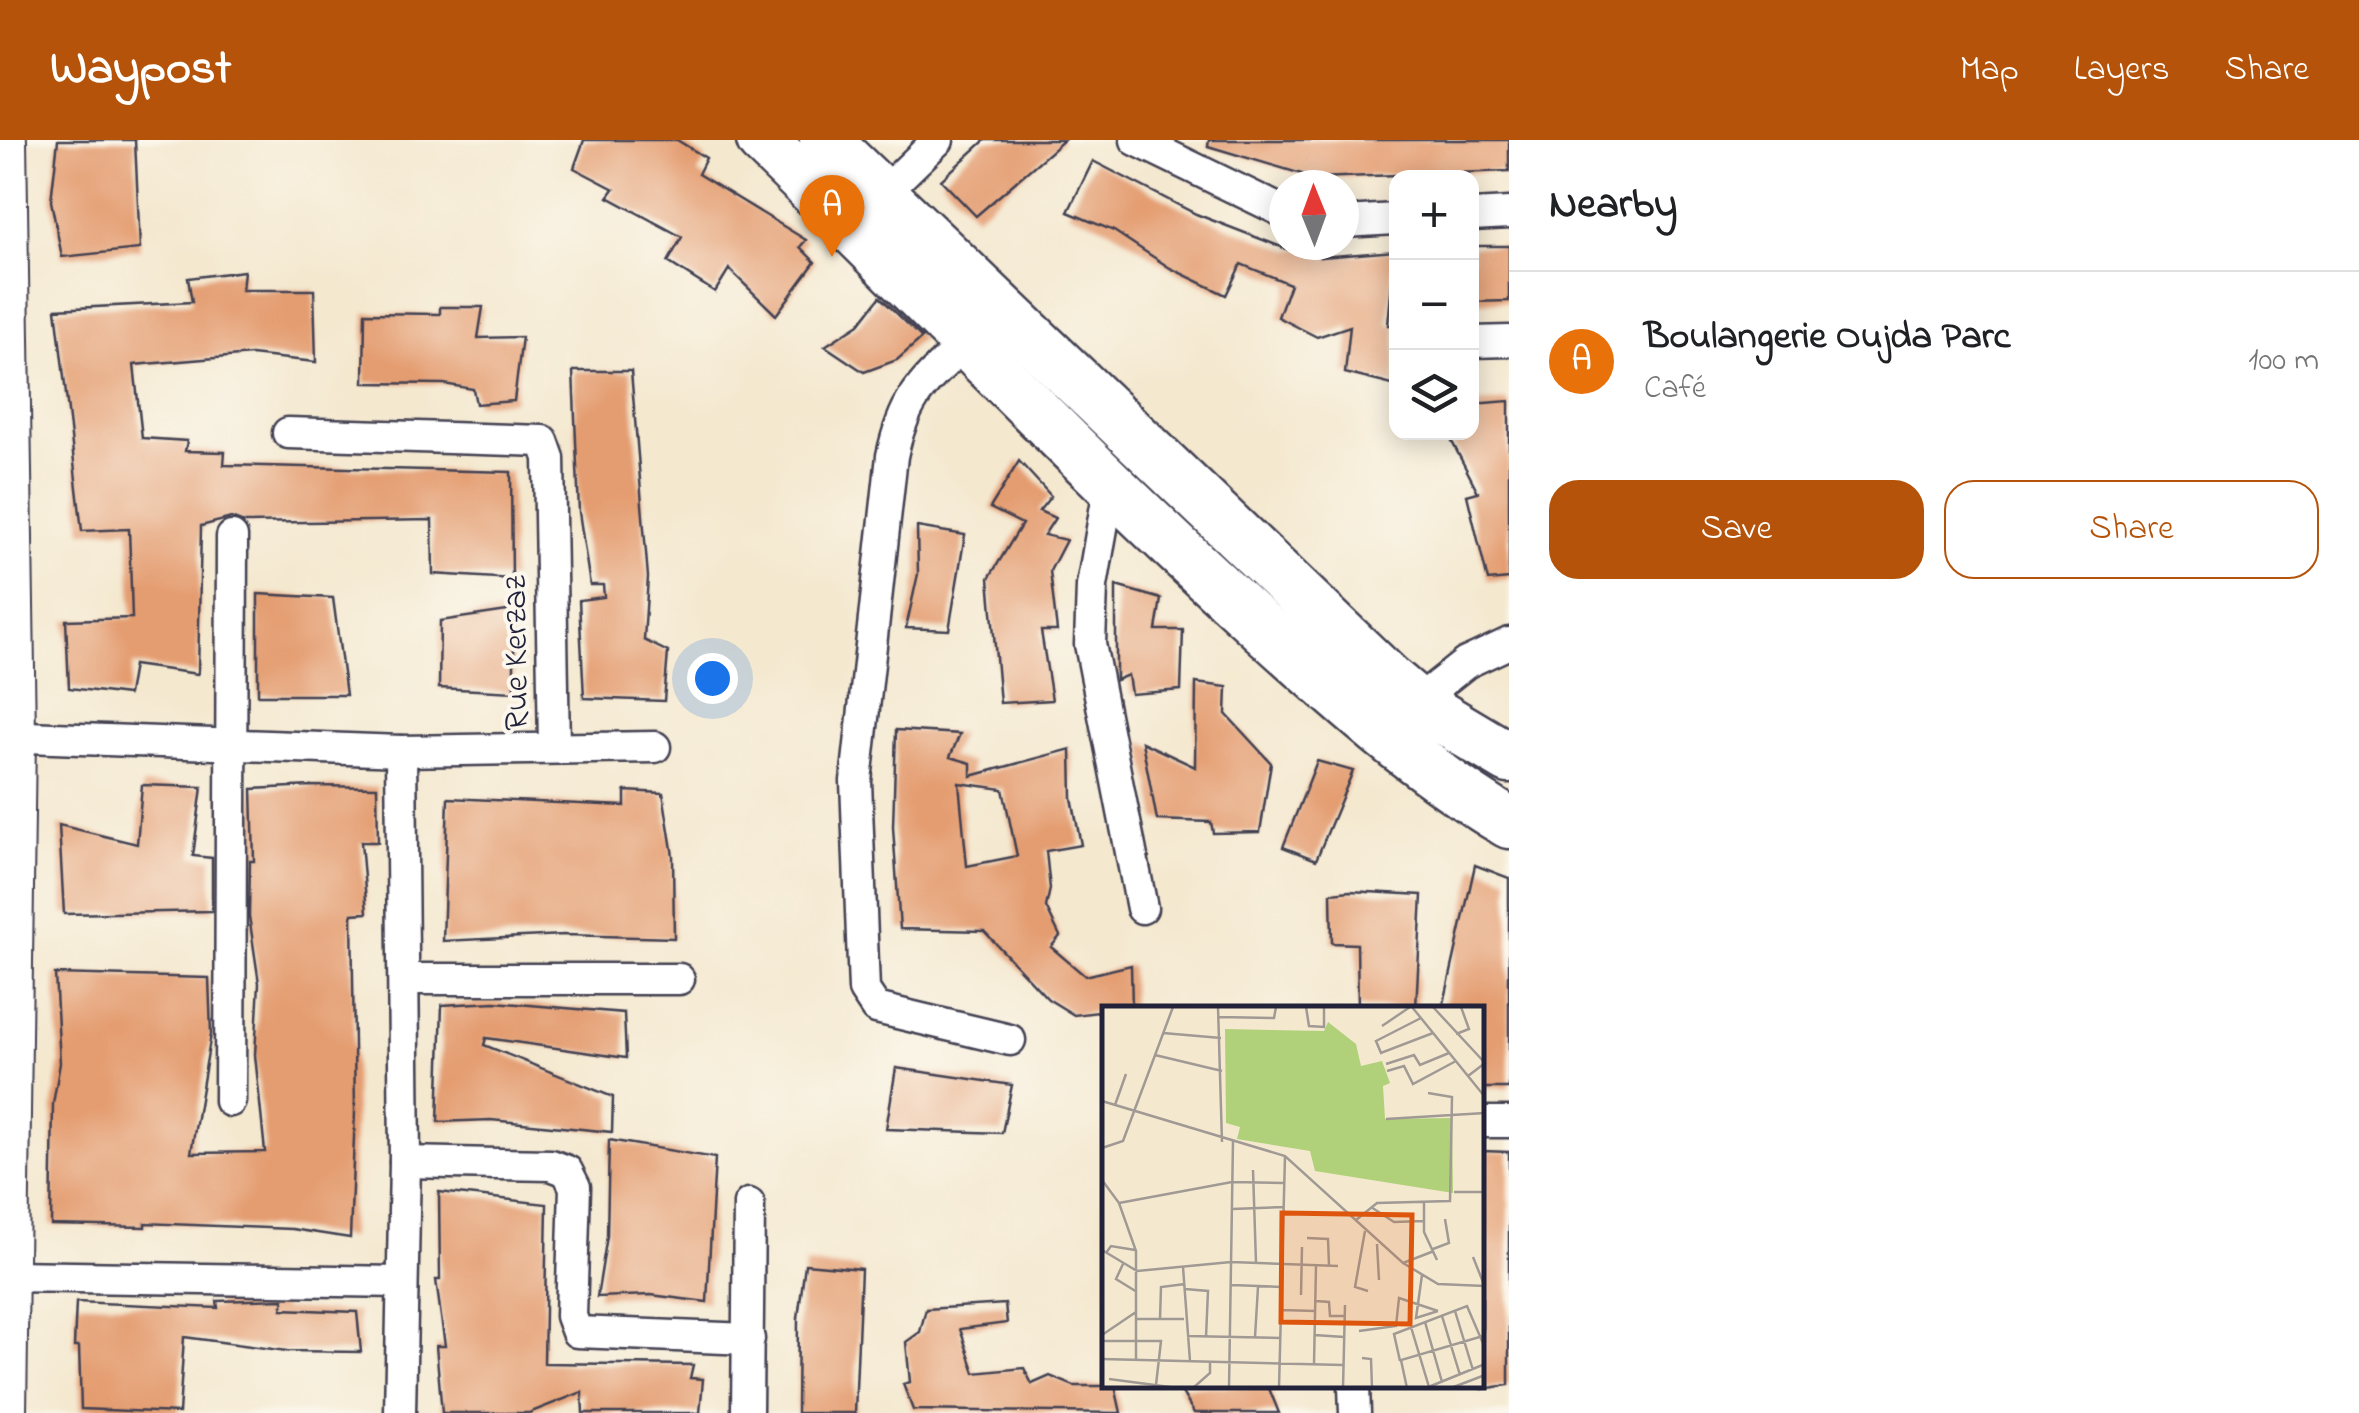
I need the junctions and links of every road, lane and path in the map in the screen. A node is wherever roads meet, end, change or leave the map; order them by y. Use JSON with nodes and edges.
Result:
{"nodes":[{"id":1,"x":7,"y":140,"type":"edge"},
{"id":2,"x":762,"y":140,"type":"edge"},
{"id":3,"x":825,"y":140,"type":"edge"},
{"id":4,"x":938,"y":140,"type":"edge"},
{"id":5,"x":1136,"y":140,"type":"edge"},
{"id":6,"x":1269,"y":205,"type":"edge"},
{"id":7,"x":866,"y":210,"type":"junction"},
{"id":8,"x":1509,"y":213,"type":"edge"},
{"id":9,"x":1479,"y":215,"type":"edge"},
{"id":10,"x":1389,"y":219,"type":"edge"},
{"id":11,"x":1359,"y":221,"type":"edge"},
{"id":12,"x":1509,"y":340,"type":"edge"},
{"id":13,"x":967,"y":342,"type":"junction"},
{"id":14,"x":1479,"y":342,"type":"edge"},
{"id":15,"x":288,"y":433,"type":"dead end"},
{"id":16,"x":1110,"y":488,"type":"junction"},
{"id":17,"x":232,"y":537,"type":"dead end"},
{"id":18,"x":1509,"y":643,"type":"edge"},
{"id":19,"x":1398,"y":718,"type":"junction"},
{"id":20,"x":8,"y":736,"type":"edge"},
{"id":21,"x":230,"y":744,"type":"junction"},
{"id":22,"x":554,"y":747,"type":"junction"},
{"id":23,"x":655,"y":747,"type":"dead end"},
{"id":24,"x":401,"y":751,"type":"junction"},
{"id":25,"x":1509,"y":758,"type":"edge"},
{"id":26,"x":1509,"y":823,"type":"edge"},
{"id":27,"x":1142,"y":908,"type":"dead end"},
{"id":28,"x":405,"y":979,"type":"junction"},
{"id":29,"x":679,"y":980,"type":"dead end"},
{"id":30,"x":6,"y":1009,"type":"edge"},
{"id":31,"x":1010,"y":1040,"type":"dead end"},
{"id":32,"x":230,"y":1101,"type":"dead end"},
{"id":33,"x":405,"y":1162,"type":"junction"},
{"id":34,"x":748,"y":1204,"type":"dead end"},
{"id":35,"x":9,"y":1276,"type":"junction"},
{"id":36,"x":402,"y":1282,"type":"junction"},
{"id":37,"x":749,"y":1339,"type":"junction"},
{"id":38,"x":1354,"y":1388,"type":"edge"},
{"id":39,"x":7,"y":1413,"type":"edge"},
{"id":40,"x":400,"y":1413,"type":"edge"},
{"id":41,"x":748,"y":1413,"type":"edge"},
{"id":42,"x":1355,"y":1413,"type":"edge"}],
"edges":[{"from":1,"to":20,"type":"street"},
{"from":2,"to":7,"type":"main road"},
{"from":3,"to":7,"type":"main road"},
{"from":4,"to":7,"type":"street"},
{"from":5,"to":6,"type":"street"},
{"from":7,"to":13,"type":"main road"},
{"from":7,"to":19,"type":"main road"},
{"from":8,"to":9,"type":"street"},
{"from":10,"to":11,"type":"street"},
{"from":12,"to":14,"type":"street"},
{"from":13,"to":16,"type":"main road"},
{"from":13,"to":31,"type":"street"},
{"from":15,"to":22,"type":"street","name":"Rue Kerzaz"},
{"from":16,"to":19,"type":"main road"},
{"from":16,"to":27,"type":"street"},
{"from":17,"to":21,"type":"street"},
{"from":18,"to":19,"type":"street"},
{"from":19,"to":25,"type":"main road"},
{"from":19,"to":26,"type":"main road"},
{"from":20,"to":21,"type":"street","name":"Rue Kerzaz"},
{"from":20,"to":30,"type":"street"},
{"from":21,"to":24,"type":"street","name":"Rue Kerzaz"},
{"from":21,"to":32,"type":"street"},
{"from":22,"to":23,"type":"street"},
{"from":22,"to":24,"type":"street","name":"Rue Kerzaz"},
{"from":24,"to":28,"type":"street"},
{"from":28,"to":29,"type":"street"},
{"from":28,"to":33,"type":"street"},
{"from":30,"to":35,"type":"street"},
{"from":33,"to":36,"type":"street"},
{"from":33,"to":37,"type":"street"},
{"from":34,"to":37,"type":"street"},
{"from":35,"to":36,"type":"street"},
{"from":35,"to":39,"type":"street"},
{"from":36,"to":40,"type":"street"},
{"from":37,"to":41,"type":"street"},
{"from":38,"to":42,"type":"street"}]}
